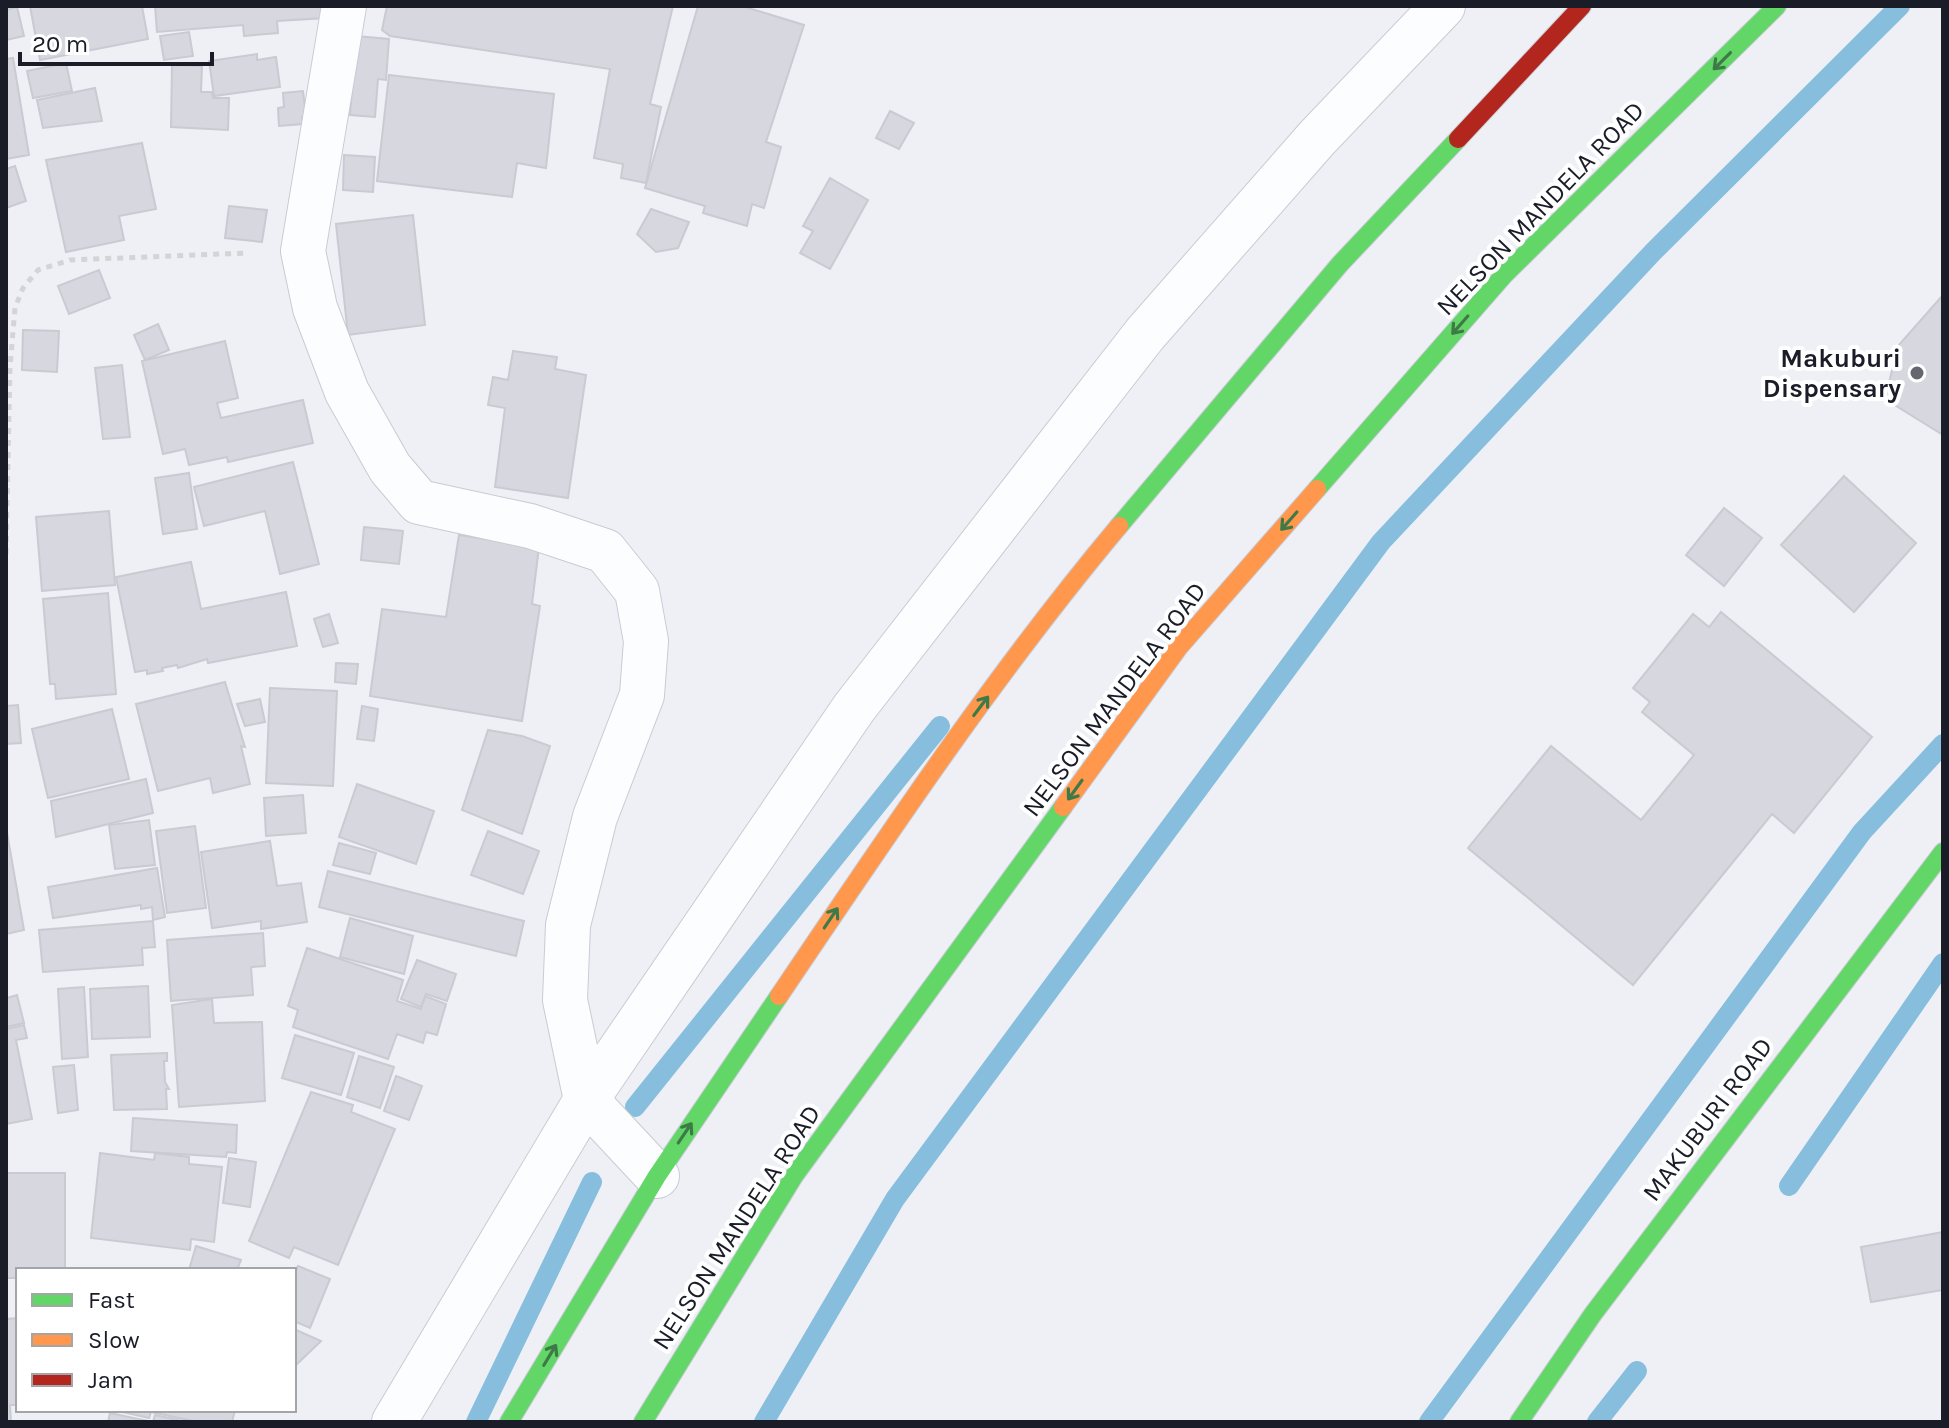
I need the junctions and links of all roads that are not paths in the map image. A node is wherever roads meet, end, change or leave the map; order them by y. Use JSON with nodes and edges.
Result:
{"nodes":[{"id":1,"x":344,"y":6,"type":"edge"},
{"id":2,"x":1443,"y":6,"type":"edge"},
{"id":3,"x":1582,"y":6,"type":"edge"},
{"id":4,"x":1777,"y":6,"type":"edge"},
{"id":5,"x":1943,"y":852,"type":"edge"},
{"id":6,"x":586,"y":1100,"type":"junction"},
{"id":7,"x":657,"y":1176,"type":"junction"},
{"id":8,"x":394,"y":1422,"type":"edge"},
{"id":9,"x":509,"y":1422,"type":"edge"},
{"id":10,"x":643,"y":1422,"type":"edge"},
{"id":11,"x":1519,"y":1422,"type":"edge"}],
"edges":[{"from":1,"to":6,"type":"street"},
{"from":2,"to":6,"type":"street"},
{"from":7,"to":3,"type":"main road","one_way":true},
{"from":4,"to":10,"type":"main road","name":"NELSON MANDELA ROAD","one_way":true},
{"from":5,"to":11,"type":"main road","name":"MAKUBURI ROAD"},
{"from":6,"to":7,"type":"street"},
{"from":6,"to":8,"type":"street"},
{"from":9,"to":7,"type":"main road","one_way":true}]}
